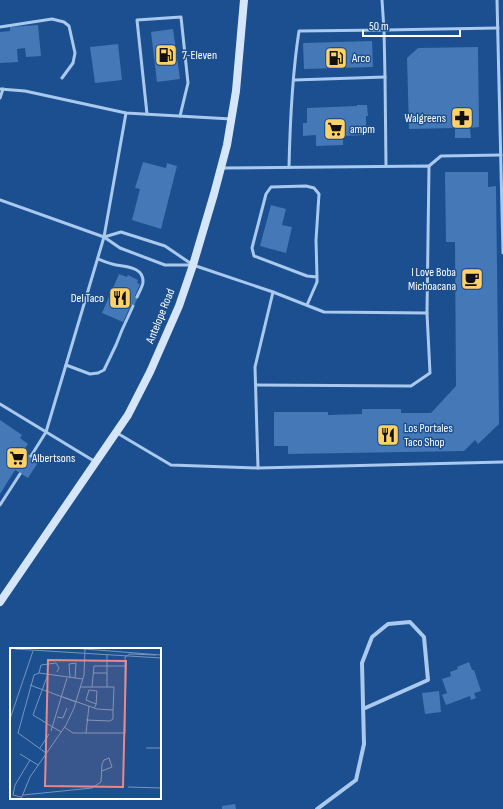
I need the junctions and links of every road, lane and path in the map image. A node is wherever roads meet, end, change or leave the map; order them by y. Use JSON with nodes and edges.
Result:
{"nodes":[{"id":1,"x":244,"y":0,"type":"edge"},
{"id":2,"x":382,"y":0,"type":"edge"},
{"id":3,"x":497,"y":0,"type":"edge"},
{"id":4,"x":0,"y":27,"type":"edge"},
{"id":5,"x":498,"y":28,"type":"junction"},
{"id":6,"x":384,"y":30,"type":"junction"},
{"id":7,"x":386,"y":77,"type":"junction"},
{"id":8,"x":62,"y":78,"type":"dead end"},
{"id":9,"x":294,"y":80,"type":"junction"},
{"id":10,"x":1,"y":89,"type":"edge"},
{"id":11,"x":0,"y":98,"type":"edge"},
{"id":12,"x":126,"y":113,"type":"junction"},
{"id":13,"x":147,"y":114,"type":"junction"},
{"id":14,"x":180,"y":116,"type":"junction"},
{"id":15,"x":231,"y":119,"type":"junction"},
{"id":16,"x":501,"y":155,"type":"junction"},
{"id":17,"x":386,"y":166,"type":"junction"},
{"id":18,"x":429,"y":166,"type":"junction"},
{"id":19,"x":289,"y":167,"type":"junction"},
{"id":20,"x":221,"y":168,"type":"junction"},
{"id":21,"x":0,"y":200,"type":"edge"},
{"id":22,"x":104,"y":237,"type":"junction"},
{"id":23,"x":503,"y":253,"type":"edge"},
{"id":24,"x":98,"y":258,"type":"junction"},
{"id":25,"x":193,"y":265,"type":"junction"},
{"id":26,"x":317,"y":277,"type":"junction"},
{"id":27,"x":273,"y":292,"type":"junction"},
{"id":28,"x":137,"y":297,"type":"dead end"},
{"id":29,"x":307,"y":305,"type":"junction"},
{"id":30,"x":133,"y":306,"type":"dead end"},
{"id":31,"x":427,"y":312,"type":"junction"},
{"id":32,"x":66,"y":365,"type":"junction"},
{"id":33,"x":256,"y":384,"type":"junction"},
{"id":34,"x":0,"y":404,"type":"edge"},
{"id":35,"x":46,"y":432,"type":"junction"},
{"id":36,"x":116,"y":432,"type":"junction"},
{"id":37,"x":31,"y":456,"type":"dead end"},
{"id":38,"x":96,"y":462,"type":"junction"},
{"id":39,"x":503,"y":462,"type":"edge"},
{"id":40,"x":258,"y":468,"type":"junction"},
{"id":41,"x":20,"y":474,"type":"dead end"},
{"id":42,"x":0,"y":505,"type":"edge"},
{"id":43,"x":1,"y":598,"type":"edge"},
{"id":44,"x":364,"y":709,"type":"junction"},
{"id":45,"x":317,"y":809,"type":"edge"}],
"edges":[{"from":1,"to":15,"type":"main road","name":"Antelope Road"},
{"from":2,"to":6,"type":"lane"},
{"from":3,"to":5,"type":"lane"},
{"from":4,"to":8,"type":"lane"},
{"from":5,"to":6,"type":"lane"},
{"from":5,"to":16,"type":"lane"},
{"from":6,"to":7,"type":"lane"},
{"from":6,"to":9,"type":"lane"},
{"from":7,"to":9,"type":"lane"},
{"from":7,"to":17,"type":"lane"},
{"from":9,"to":19,"type":"lane"},
{"from":10,"to":11,"type":"lane"},
{"from":10,"to":12,"type":"lane"},
{"from":12,"to":13,"type":"lane"},
{"from":12,"to":22,"type":"lane"},
{"from":13,"to":14,"type":"lane"},
{"from":13,"to":14,"type":"lane"},
{"from":14,"to":15,"type":"lane"},
{"from":15,"to":20,"type":"main road","name":"Antelope Road"},
{"from":16,"to":18,"type":"lane"},
{"from":16,"to":23,"type":"lane"},
{"from":17,"to":18,"type":"lane"},
{"from":17,"to":19,"type":"lane"},
{"from":18,"to":31,"type":"lane"},
{"from":19,"to":20,"type":"lane"},
{"from":20,"to":25,"type":"main road","name":"Antelope Road"},
{"from":21,"to":22,"type":"lane"},
{"from":22,"to":24,"type":"lane"},
{"from":22,"to":25,"type":"lane"},
{"from":22,"to":25,"type":"lane"},
{"from":24,"to":28,"type":"lane"},
{"from":24,"to":32,"type":"lane"},
{"from":25,"to":27,"type":"lane"},
{"from":25,"to":36,"type":"main road","name":"Antelope Road"},
{"from":26,"to":26,"type":"lane"},
{"from":26,"to":29,"type":"lane"},
{"from":27,"to":29,"type":"lane"},
{"from":27,"to":33,"type":"lane"},
{"from":29,"to":31,"type":"lane"},
{"from":30,"to":32,"type":"lane"},
{"from":31,"to":33,"type":"lane"},
{"from":32,"to":35,"type":"lane"},
{"from":33,"to":40,"type":"lane"},
{"from":34,"to":35,"type":"lane"},
{"from":35,"to":37,"type":"lane"},
{"from":35,"to":38,"type":"lane"},
{"from":36,"to":38,"type":"main road","name":"Antelope Road"},
{"from":36,"to":40,"type":"lane"},
{"from":38,"to":43,"type":"main road","name":"Antelope Road"},
{"from":39,"to":40,"type":"lane"},
{"from":41,"to":42,"type":"lane"},
{"from":44,"to":44,"type":"street"},
{"from":44,"to":45,"type":"street"}]}
